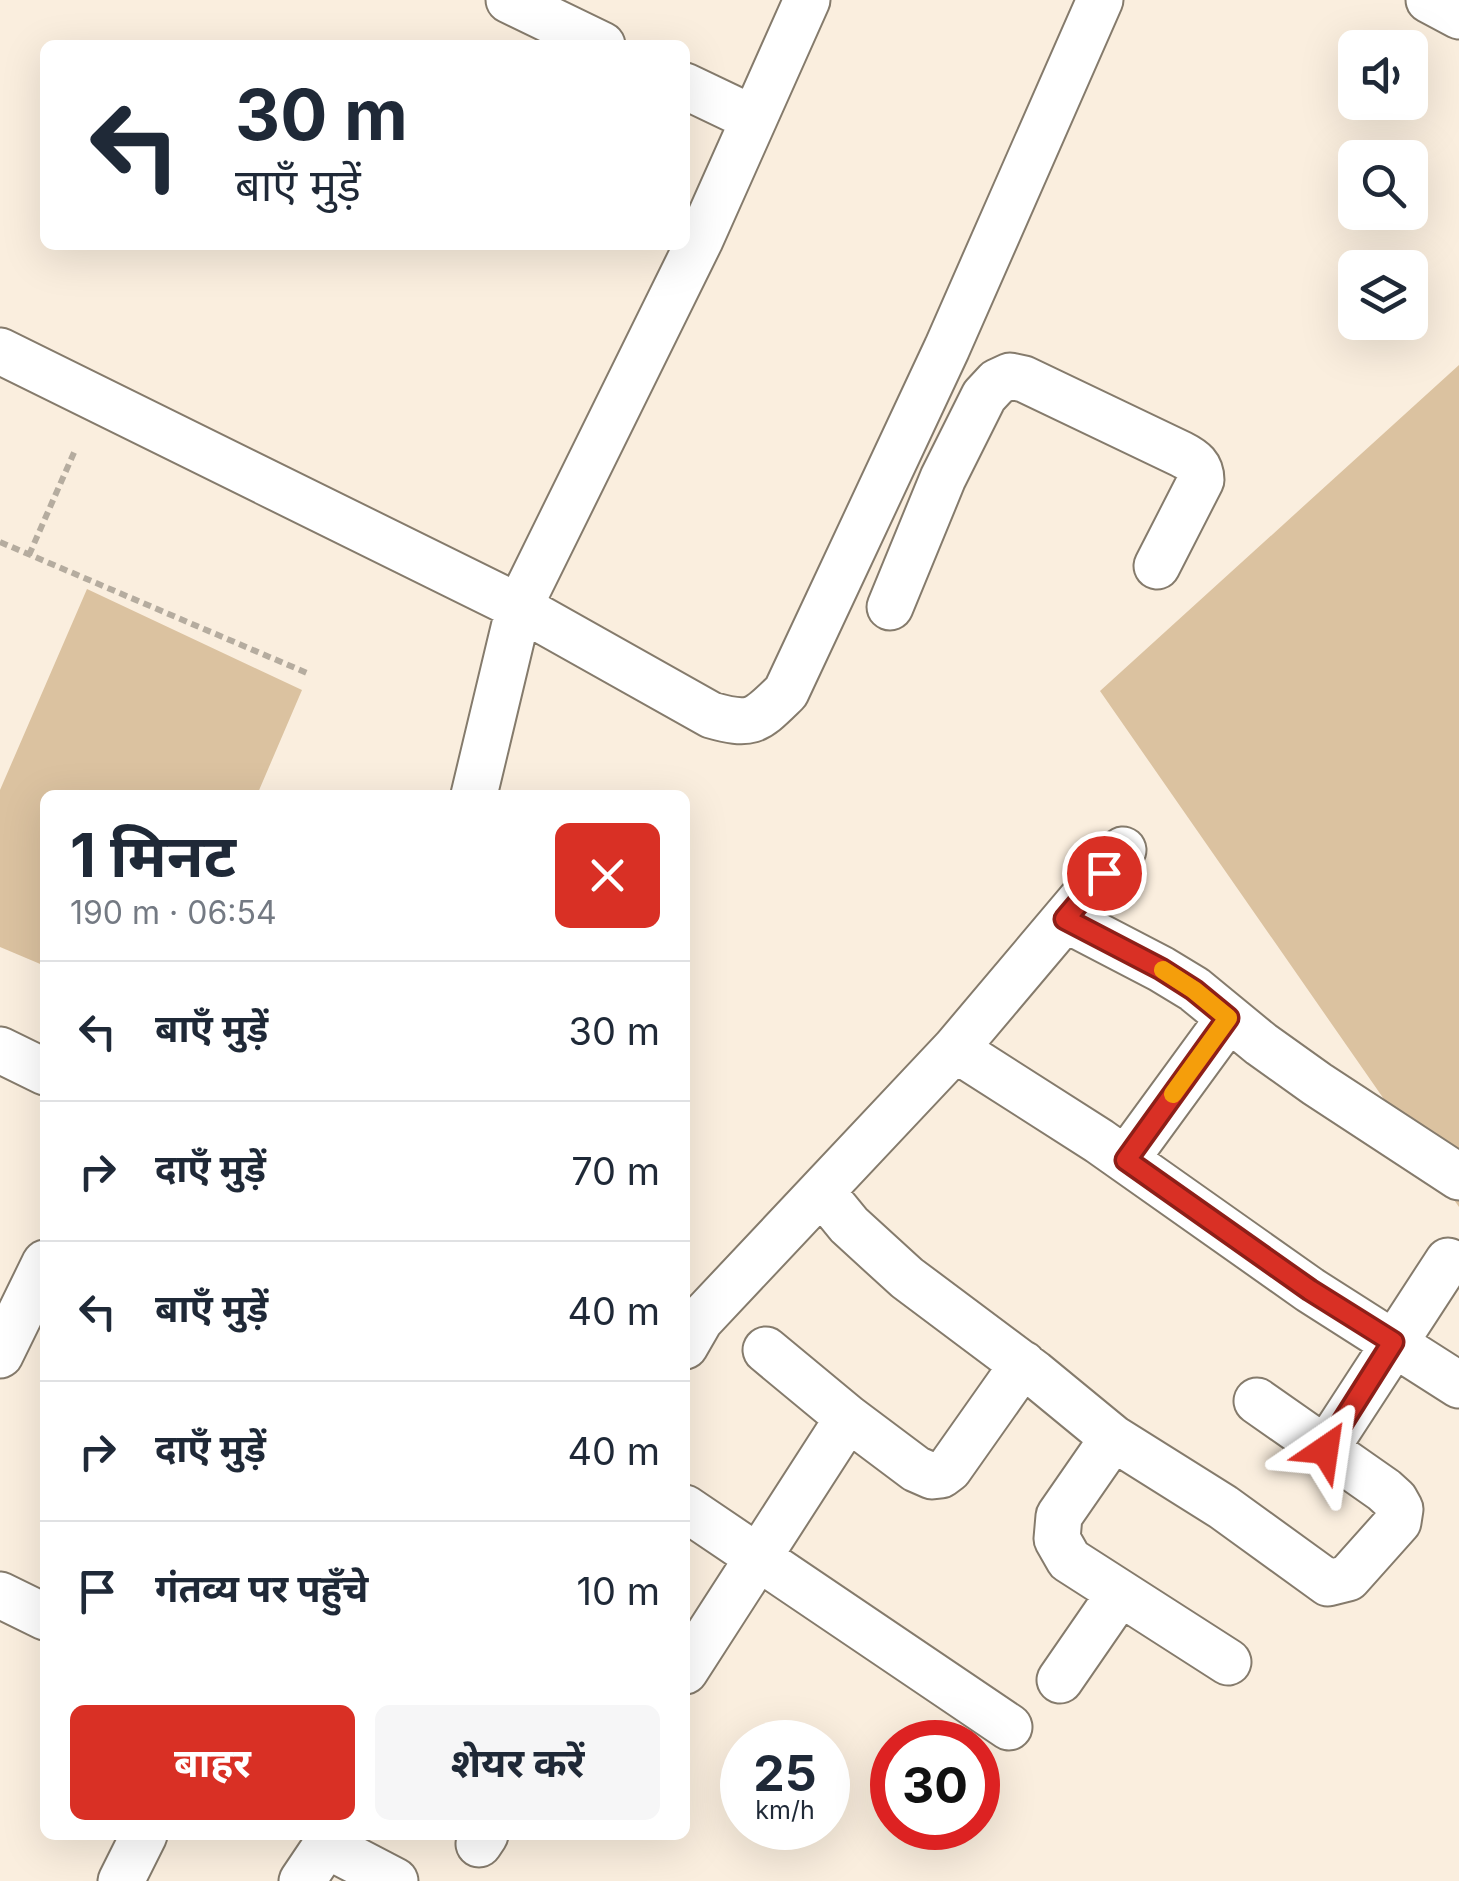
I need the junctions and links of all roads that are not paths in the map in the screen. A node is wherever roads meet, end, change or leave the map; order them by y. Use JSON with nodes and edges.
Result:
{"nodes":[{"id":1,"x":509,"y":0,"type":"edge"},
{"id":2,"x":807,"y":0,"type":"edge"},
{"id":3,"x":1100,"y":0,"type":"edge"},
{"id":4,"x":1428,"y":0,"type":"edge"},
{"id":5,"x":1459,"y":16,"type":"edge"},
{"id":6,"x":592,"y":40,"type":"edge"},
{"id":7,"x":690,"y":88,"type":"edge"},
{"id":8,"x":754,"y":119,"type":"junction"},
{"id":9,"x":0,"y":351,"type":"edge"},
{"id":10,"x":898,"y":452,"type":"junction"},
{"id":11,"x":942,"y":478,"type":"junction"},
{"id":12,"x":1157,"y":566,"type":"dead end"},
{"id":13,"x":518,"y":606,"type":"junction"},
{"id":14,"x":890,"y":607,"type":"dead end"},
{"id":15,"x":475,"y":790,"type":"edge"},
{"id":16,"x":1123,"y":850,"type":"dead end"},
{"id":17,"x":1065,"y":919,"type":"junction"},
{"id":18,"x":1228,"y":1018,"type":"junction"},
{"id":19,"x":955,"y":1049,"type":"junction"},
{"id":20,"x":0,"y":1050,"type":"edge"},
{"id":21,"x":40,"y":1070,"type":"edge"},
{"id":22,"x":1126,"y":1160,"type":"junction"},
{"id":23,"x":1459,"y":1177,"type":"edge"},
{"id":24,"x":822,"y":1192,"type":"junction"},
{"id":25,"x":1448,"y":1260,"type":"dead end"},
{"id":26,"x":40,"y":1274,"type":"edge"},
{"id":27,"x":690,"y":1337,"type":"edge"},
{"id":28,"x":1393,"y":1342,"type":"junction"},
{"id":29,"x":766,"y":1350,"type":"dead end"},
{"id":30,"x":0,"y":1355,"type":"edge"},
{"id":31,"x":1023,"y":1364,"type":"junction"},
{"id":32,"x":1459,"y":1384,"type":"edge"},
{"id":33,"x":1257,"y":1401,"type":"dead end"},
{"id":34,"x":848,"y":1418,"type":"junction"},
{"id":35,"x":1113,"y":1438,"type":"junction"},
{"id":36,"x":1325,"y":1450,"type":"junction"},
{"id":37,"x":690,"y":1511,"type":"edge"},
{"id":38,"x":760,"y":1558,"type":"junction"},
{"id":39,"x":1120,"y":1593,"type":"junction"},
{"id":40,"x":0,"y":1595,"type":"edge"},
{"id":41,"x":40,"y":1615,"type":"edge"},
{"id":42,"x":1228,"y":1662,"type":"dead end"},
{"id":43,"x":690,"y":1663,"type":"edge"},
{"id":44,"x":1060,"y":1680,"type":"dead end"},
{"id":45,"x":975,"y":1720,"type":"edge"},
{"id":46,"x":142,"y":1840,"type":"edge"},
{"id":47,"x":320,"y":1854,"type":"edge"},
{"id":48,"x":121,"y":1881,"type":"edge"},
{"id":49,"x":395,"y":1881,"type":"edge"}],
"edges":[{"from":1,"to":6,"type":"street"},
{"from":2,"to":8,"type":"street"},
{"from":3,"to":10,"type":"street"},
{"from":4,"to":5,"type":"street"},
{"from":7,"to":8,"type":"street"},
{"from":8,"to":13,"type":"street"},
{"from":9,"to":13,"type":"street"},
{"from":10,"to":11,"type":"street"},
{"from":10,"to":13,"type":"street"},
{"from":11,"to":12,"type":"street"},
{"from":11,"to":14,"type":"street"},
{"from":13,"to":15,"type":"street"},
{"from":16,"to":17,"type":"street"},
{"from":17,"to":18,"type":"street"},
{"from":17,"to":19,"type":"street"},
{"from":18,"to":22,"type":"street"},
{"from":18,"to":23,"type":"street"},
{"from":19,"to":22,"type":"street"},
{"from":19,"to":24,"type":"street"},
{"from":20,"to":21,"type":"street"},
{"from":22,"to":28,"type":"street"},
{"from":24,"to":27,"type":"street"},
{"from":24,"to":31,"type":"street"},
{"from":25,"to":28,"type":"street"},
{"from":26,"to":30,"type":"street"},
{"from":28,"to":32,"type":"street"},
{"from":28,"to":36,"type":"street"},
{"from":29,"to":34,"type":"street"},
{"from":31,"to":34,"type":"street"},
{"from":31,"to":35,"type":"street"},
{"from":33,"to":36,"type":"street"},
{"from":34,"to":38,"type":"street"},
{"from":35,"to":36,"type":"street"},
{"from":35,"to":39,"type":"street"},
{"from":37,"to":38,"type":"street"},
{"from":38,"to":43,"type":"street"},
{"from":38,"to":45,"type":"street"},
{"from":39,"to":42,"type":"street"},
{"from":39,"to":44,"type":"street"},
{"from":40,"to":41,"type":"street"},
{"from":46,"to":48,"type":"street"},
{"from":47,"to":49,"type":"street"}]}
